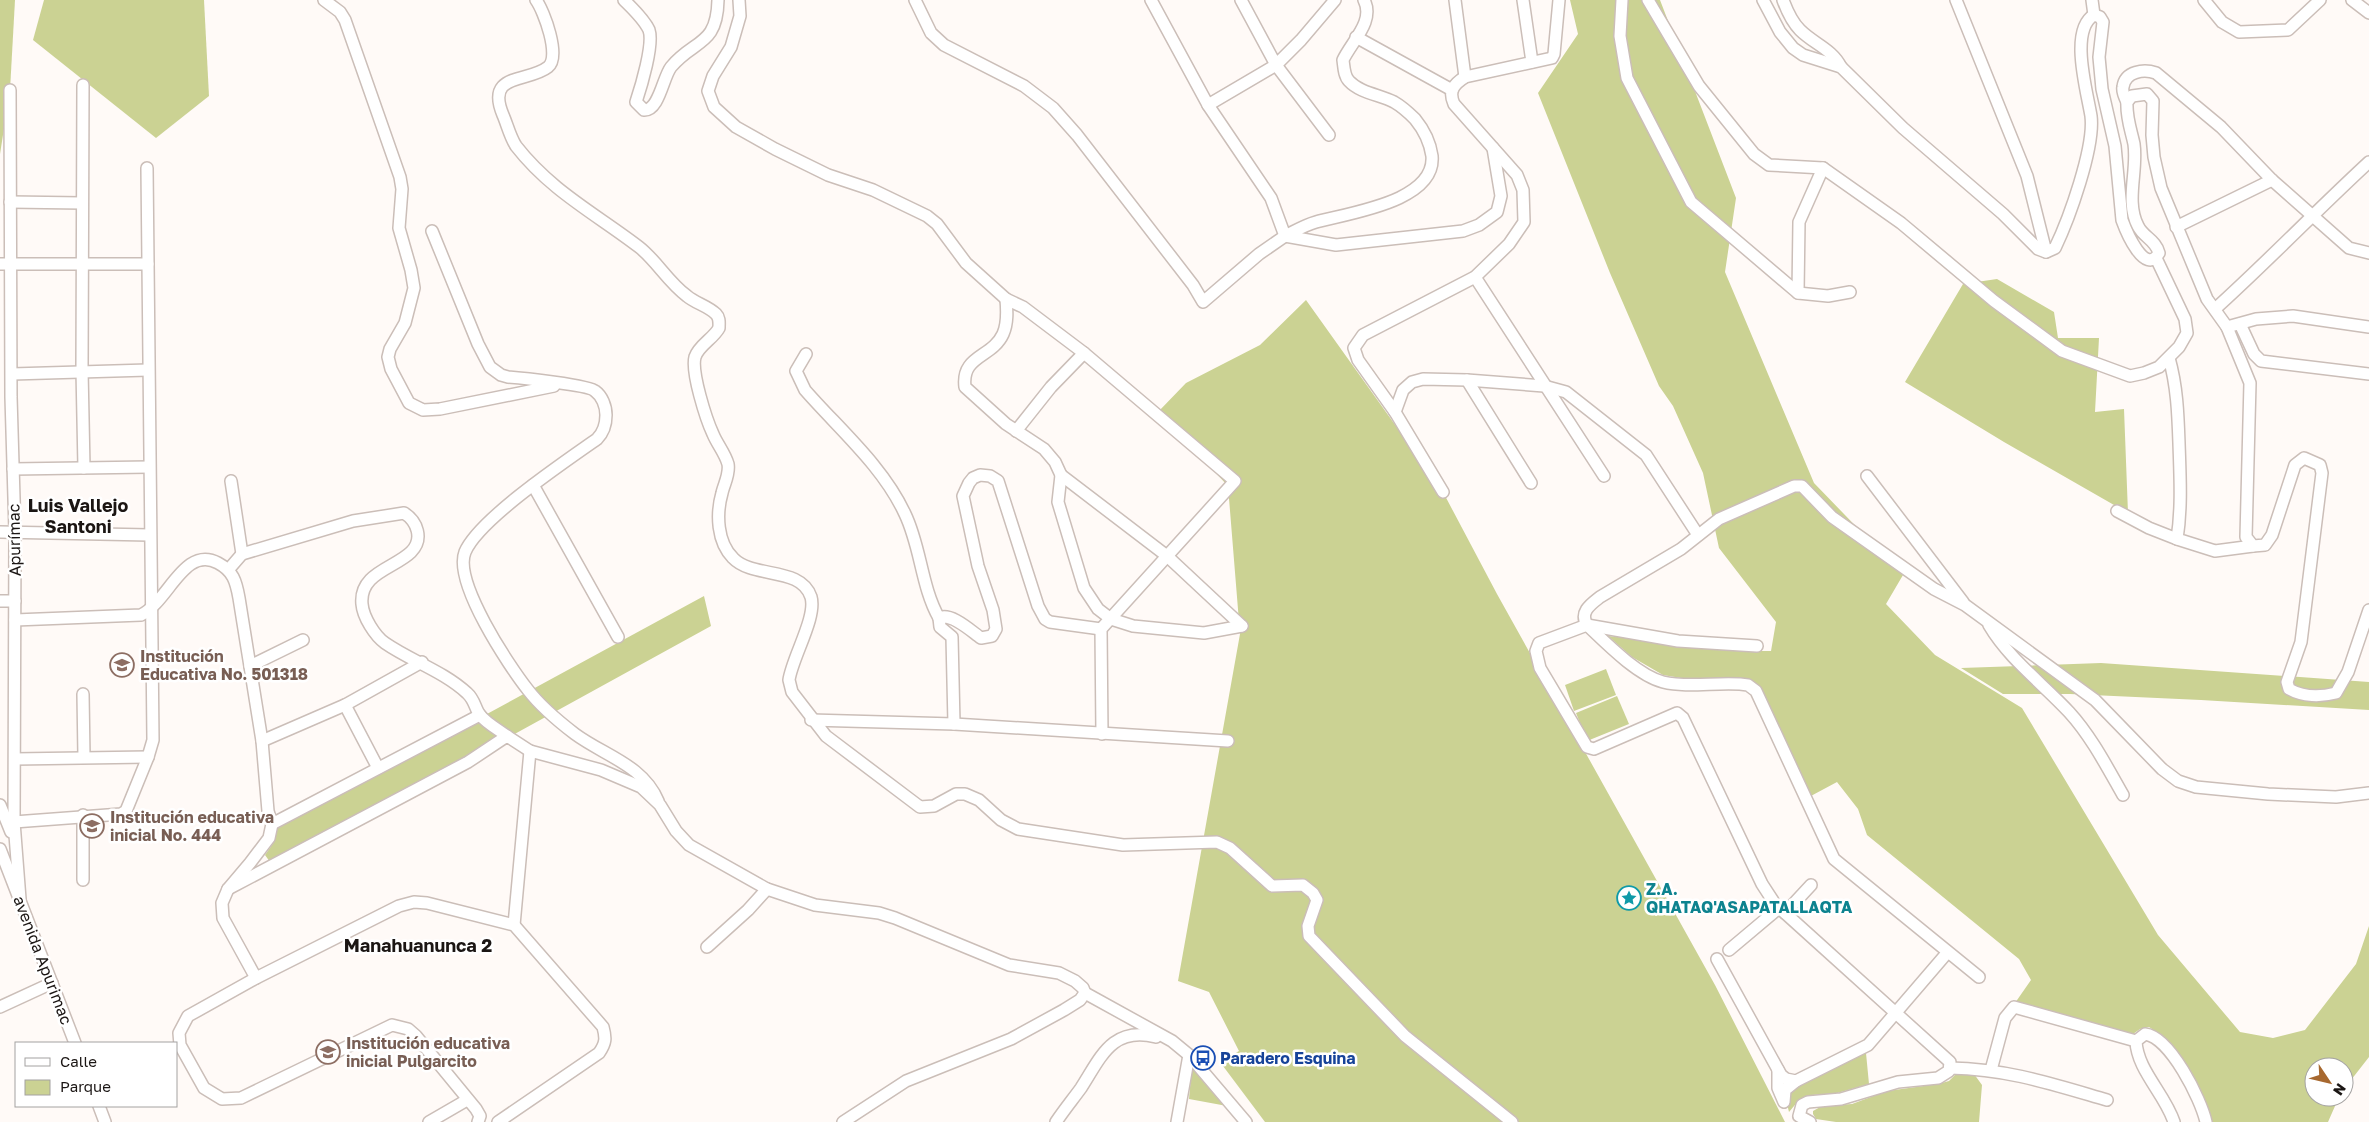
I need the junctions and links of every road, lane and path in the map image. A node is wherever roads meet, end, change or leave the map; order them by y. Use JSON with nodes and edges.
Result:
{"nodes":[{"id":1,"x":324,"y":0,"type":"edge"},
{"id":2,"x":536,"y":0,"type":"edge"},
{"id":3,"x":624,"y":0,"type":"edge"},
{"id":4,"x":718,"y":0,"type":"edge"},
{"id":5,"x":739,"y":0,"type":"edge"},
{"id":6,"x":916,"y":0,"type":"edge"},
{"id":7,"x":1151,"y":0,"type":"edge"},
{"id":8,"x":1241,"y":0,"type":"edge"},
{"id":9,"x":1334,"y":0,"type":"edge"},
{"id":10,"x":1364,"y":0,"type":"edge"},
{"id":11,"x":1454,"y":0,"type":"edge"},
{"id":12,"x":1523,"y":0,"type":"edge"},
{"id":13,"x":1559,"y":0,"type":"edge"},
{"id":14,"x":1622,"y":0,"type":"edge"},
{"id":15,"x":1648,"y":0,"type":"edge"},
{"id":16,"x":1762,"y":0,"type":"edge"},
{"id":17,"x":1782,"y":0,"type":"edge"},
{"id":18,"x":1956,"y":0,"type":"edge"},
{"id":19,"x":2092,"y":0,"type":"edge"},
{"id":20,"x":2204,"y":0,"type":"edge"},
{"id":21,"x":2320,"y":0,"type":"edge"},
{"id":22,"x":2352,"y":0,"type":"edge"},
{"id":23,"x":2369,"y":13,"type":"edge"},
{"id":24,"x":2094,"y":14,"type":"junction"},
{"id":25,"x":1356,"y":37,"type":"junction"},
{"id":26,"x":1532,"y":62,"type":"junction"},
{"id":27,"x":1276,"y":65,"type":"junction"},
{"id":28,"x":1841,"y":67,"type":"junction"},
{"id":29,"x":1465,"y":77,"type":"junction"},
{"id":30,"x":83,"y":85,"type":"dead end"},
{"id":31,"x":10,"y":90,"type":"dead end"},
{"id":32,"x":1452,"y":90,"type":"junction"},
{"id":33,"x":2126,"y":102,"type":"junction"},
{"id":34,"x":1208,"y":105,"type":"junction"},
{"id":35,"x":1329,"y":135,"type":"dead end"},
{"id":36,"x":1493,"y":148,"type":"junction"},
{"id":37,"x":2369,"y":162,"type":"edge"},
{"id":38,"x":146,"y":168,"type":"dead end"},
{"id":39,"x":1824,"y":168,"type":"junction"},
{"id":40,"x":2272,"y":180,"type":"junction"},
{"id":41,"x":10,"y":202,"type":"junction"},
{"id":42,"x":82,"y":202,"type":"junction"},
{"id":43,"x":2313,"y":214,"type":"junction"},
{"id":44,"x":2176,"y":227,"type":"junction"},
{"id":45,"x":432,"y":231,"type":"dead end"},
{"id":46,"x":1285,"y":236,"type":"junction"},
{"id":47,"x":2046,"y":252,"type":"junction"},
{"id":48,"x":2369,"y":253,"type":"edge"},
{"id":49,"x":2156,"y":258,"type":"junction"},
{"id":50,"x":5,"y":264,"type":"edge"},
{"id":51,"x":148,"y":264,"type":"junction"},
{"id":52,"x":81,"y":265,"type":"junction"},
{"id":53,"x":1475,"y":277,"type":"junction"},
{"id":54,"x":1850,"y":292,"type":"dead end"},
{"id":55,"x":1798,"y":293,"type":"junction"},
{"id":56,"x":1006,"y":299,"type":"junction"},
{"id":57,"x":2215,"y":309,"type":"junction"},
{"id":58,"x":2240,"y":324,"type":"junction"},
{"id":59,"x":2227,"y":327,"type":"junction"},
{"id":60,"x":2369,"y":327,"type":"edge"},
{"id":61,"x":1084,"y":353,"type":"junction"},
{"id":62,"x":806,"y":354,"type":"dead end"},
{"id":63,"x":2169,"y":358,"type":"junction"},
{"id":64,"x":82,"y":370,"type":"junction"},
{"id":65,"x":148,"y":370,"type":"junction"},
{"id":66,"x":12,"y":374,"type":"junction"},
{"id":67,"x":2369,"y":374,"type":"edge"},
{"id":68,"x":1467,"y":380,"type":"junction"},
{"id":69,"x":561,"y":385,"type":"junction"},
{"id":70,"x":1544,"y":386,"type":"junction"},
{"id":71,"x":1395,"y":412,"type":"junction"},
{"id":72,"x":1016,"y":431,"type":"junction"},
{"id":73,"x":149,"y":467,"type":"junction"},
{"id":74,"x":84,"y":468,"type":"junction"},
{"id":75,"x":13,"y":469,"type":"junction"},
{"id":76,"x":1060,"y":474,"type":"junction"},
{"id":77,"x":1604,"y":476,"type":"dead end"},
{"id":78,"x":1867,"y":476,"type":"dead end"},
{"id":79,"x":231,"y":481,"type":"dead end"},
{"id":80,"x":1531,"y":483,"type":"dead end"},
{"id":81,"x":533,"y":485,"type":"junction"},
{"id":82,"x":1444,"y":492,"type":"dead end"},
{"id":83,"x":2117,"y":511,"type":"dead end"},
{"id":84,"x":0,"y":532,"type":"edge"},
{"id":85,"x":15,"y":532,"type":"junction"},
{"id":86,"x":149,"y":535,"type":"junction"},
{"id":87,"x":1698,"y":535,"type":"junction"},
{"id":88,"x":2177,"y":539,"type":"junction"},
{"id":89,"x":2253,"y":546,"type":"junction"},
{"id":90,"x":242,"y":554,"type":"junction"},
{"id":91,"x":1168,"y":556,"type":"junction"},
{"id":92,"x":229,"y":569,"type":"junction"},
{"id":93,"x":0,"y":601,"type":"edge"},
{"id":94,"x":15,"y":601,"type":"junction"},
{"id":95,"x":1965,"y":605,"type":"junction"},
{"id":96,"x":151,"y":610,"type":"junction"},
{"id":97,"x":2369,"y":610,"type":"edge"},
{"id":98,"x":938,"y":618,"type":"junction"},
{"id":99,"x":1111,"y":619,"type":"junction"},
{"id":100,"x":15,"y":620,"type":"junction"},
{"id":101,"x":1987,"y":621,"type":"junction"},
{"id":102,"x":1587,"y":625,"type":"junction"},
{"id":103,"x":1101,"y":629,"type":"junction"},
{"id":104,"x":618,"y":638,"type":"dead end"},
{"id":105,"x":303,"y":640,"type":"dead end"},
{"id":106,"x":1758,"y":646,"type":"dead end"},
{"id":107,"x":422,"y":662,"type":"junction"},
{"id":108,"x":250,"y":666,"type":"junction"},
{"id":109,"x":83,"y":694,"type":"dead end"},
{"id":110,"x":345,"y":705,"type":"junction"},
{"id":111,"x":480,"y":715,"type":"junction"},
{"id":112,"x":811,"y":720,"type":"junction"},
{"id":113,"x":954,"y":724,"type":"junction"},
{"id":114,"x":1102,"y":734,"type":"junction"},
{"id":115,"x":507,"y":736,"type":"junction"},
{"id":116,"x":262,"y":741,"type":"junction"},
{"id":117,"x":1228,"y":741,"type":"dead end"},
{"id":118,"x":530,"y":751,"type":"junction"},
{"id":119,"x":84,"y":757,"type":"junction"},
{"id":120,"x":148,"y":757,"type":"junction"},
{"id":121,"x":15,"y":759,"type":"junction"},
{"id":122,"x":378,"y":768,"type":"junction"},
{"id":123,"x":2369,"y":793,"type":"edge"},
{"id":124,"x":2123,"y":795,"type":"dead end"},
{"id":125,"x":0,"y":805,"type":"edge"},
{"id":126,"x":660,"y":805,"type":"junction"},
{"id":127,"x":84,"y":815,"type":"junction"},
{"id":128,"x":14,"y":822,"type":"junction"},
{"id":129,"x":272,"y":824,"type":"junction"},
{"id":130,"x":15,"y":840,"type":"junction"},
{"id":131,"x":0,"y":849,"type":"edge"},
{"id":132,"x":83,"y":880,"type":"dead end"},
{"id":133,"x":1811,"y":885,"type":"dead end"},
{"id":134,"x":228,"y":889,"type":"junction"},
{"id":135,"x":766,"y":889,"type":"junction"},
{"id":136,"x":20,"y":899,"type":"junction"},
{"id":137,"x":1782,"y":910,"type":"junction"},
{"id":138,"x":514,"y":925,"type":"junction"},
{"id":139,"x":707,"y":947,"type":"dead end"},
{"id":140,"x":1729,"y":950,"type":"dead end"},
{"id":141,"x":1947,"y":953,"type":"junction"},
{"id":142,"x":1717,"y":958,"type":"dead end"},
{"id":143,"x":1979,"y":977,"type":"dead end"},
{"id":144,"x":256,"y":978,"type":"junction"},
{"id":145,"x":52,"y":983,"type":"junction"},
{"id":146,"x":1085,"y":993,"type":"junction"},
{"id":147,"x":0,"y":1007,"type":"edge"},
{"id":148,"x":1896,"y":1014,"type":"junction"},
{"id":149,"x":2136,"y":1040,"type":"junction"},
{"id":150,"x":1172,"y":1041,"type":"junction"},
{"id":151,"x":75,"y":1042,"type":"edge"},
{"id":152,"x":1189,"y":1054,"type":"junction"},
{"id":153,"x":1950,"y":1068,"type":"junction"},
{"id":154,"x":1778,"y":1070,"type":"junction"},
{"id":155,"x":1991,"y":1070,"type":"junction"},
{"id":156,"x":1796,"y":1081,"type":"junction"},
{"id":157,"x":468,"y":1100,"type":"junction"},
{"id":158,"x":2107,"y":1100,"type":"dead end"},
{"id":159,"x":99,"y":1107,"type":"edge"},
{"id":160,"x":105,"y":1122,"type":"edge"},
{"id":161,"x":429,"y":1122,"type":"edge"},
{"id":162,"x":478,"y":1122,"type":"edge"},
{"id":163,"x":498,"y":1122,"type":"edge"},
{"id":164,"x":843,"y":1122,"type":"edge"},
{"id":165,"x":1056,"y":1122,"type":"edge"},
{"id":166,"x":1177,"y":1122,"type":"edge"},
{"id":167,"x":1246,"y":1122,"type":"edge"},
{"id":168,"x":1512,"y":1122,"type":"edge"},
{"id":169,"x":1810,"y":1122,"type":"edge"},
{"id":170,"x":2174,"y":1122,"type":"edge"},
{"id":171,"x":2206,"y":1122,"type":"edge"}],
"edges":[{"from":1,"to":69,"type":"street"},
{"from":2,"to":112,"type":"street"},
{"from":3,"to":4,"type":"street"},
{"from":5,"to":56,"type":"street"},
{"from":6,"to":46,"type":"street"},
{"from":7,"to":34,"type":"street"},
{"from":8,"to":27,"type":"street"},
{"from":9,"to":27,"type":"street"},
{"from":10,"to":25,"type":"street"},
{"from":11,"to":29,"type":"street"},
{"from":12,"to":26,"type":"street"},
{"from":13,"to":26,"type":"street"},
{"from":14,"to":55,"type":"street"},
{"from":15,"to":39,"type":"street"},
{"from":16,"to":28,"type":"street"},
{"from":17,"to":28,"type":"street"},
{"from":18,"to":47,"type":"street"},
{"from":19,"to":24,"type":"street"},
{"from":20,"to":21,"type":"street"},
{"from":22,"to":23,"type":"street"},
{"from":24,"to":47,"type":"street"},
{"from":24,"to":49,"type":"street"},
{"from":25,"to":32,"type":"street"},
{"from":25,"to":46,"type":"street"},
{"from":26,"to":29,"type":"street"},
{"from":27,"to":34,"type":"street"},
{"from":27,"to":35,"type":"street"},
{"from":28,"to":47,"type":"street"},
{"from":29,"to":32,"type":"street"},
{"from":30,"to":42,"type":"street"},
{"from":31,"to":41,"type":"street","name":"Apurímac"},
{"from":32,"to":36,"type":"street"},
{"from":33,"to":40,"type":"street"},
{"from":33,"to":44,"type":"street"},
{"from":33,"to":49,"type":"street"},
{"from":34,"to":46,"type":"street"},
{"from":36,"to":46,"type":"street"},
{"from":36,"to":53,"type":"street"},
{"from":37,"to":43,"type":"street"},
{"from":38,"to":51,"type":"street"},
{"from":39,"to":55,"type":"street"},
{"from":39,"to":63,"type":"street"},
{"from":40,"to":43,"type":"street"},
{"from":40,"to":44,"type":"street"},
{"from":41,"to":42,"type":"street"},
{"from":41,"to":50,"type":"street","name":"Apurímac"},
{"from":42,"to":52,"type":"street"},
{"from":43,"to":48,"type":"street"},
{"from":43,"to":57,"type":"street"},
{"from":44,"to":57,"type":"street"},
{"from":45,"to":69,"type":"street"},
{"from":49,"to":63,"type":"street"},
{"from":50,"to":52,"type":"street"},
{"from":50,"to":66,"type":"street","name":"Apurímac"},
{"from":51,"to":52,"type":"street"},
{"from":51,"to":65,"type":"street"},
{"from":52,"to":64,"type":"street"},
{"from":53,"to":70,"type":"street"},
{"from":53,"to":71,"type":"street"},
{"from":54,"to":55,"type":"street"},
{"from":56,"to":61,"type":"street"},
{"from":56,"to":72,"type":"street"},
{"from":57,"to":59,"type":"street"},
{"from":58,"to":59,"type":"street"},
{"from":58,"to":60,"type":"street"},
{"from":58,"to":67,"type":"street"},
{"from":59,"to":89,"type":"street"},
{"from":61,"to":72,"type":"street"},
{"from":61,"to":91,"type":"street"},
{"from":62,"to":98,"type":"street"},
{"from":63,"to":88,"type":"street"},
{"from":64,"to":65,"type":"street"},
{"from":64,"to":66,"type":"street"},
{"from":64,"to":74,"type":"street"},
{"from":65,"to":73,"type":"street"},
{"from":66,"to":75,"type":"street","name":"Apurímac"},
{"from":68,"to":70,"type":"street"},
{"from":68,"to":71,"type":"street"},
{"from":68,"to":80,"type":"street"},
{"from":69,"to":81,"type":"street"},
{"from":70,"to":77,"type":"street"},
{"from":70,"to":87,"type":"street"},
{"from":71,"to":82,"type":"street"},
{"from":72,"to":76,"type":"street"},
{"from":73,"to":74,"type":"street"},
{"from":73,"to":86,"type":"street"},
{"from":74,"to":75,"type":"street"},
{"from":75,"to":85,"type":"street","name":"Apurímac"},
{"from":76,"to":91,"type":"street"},
{"from":76,"to":99,"type":"street"},
{"from":78,"to":95,"type":"street"},
{"from":79,"to":90,"type":"street"},
{"from":81,"to":104,"type":"street"},
{"from":81,"to":126,"type":"street"},
{"from":83,"to":88,"type":"street"},
{"from":84,"to":85,"type":"street"},
{"from":85,"to":86,"type":"street"},
{"from":85,"to":94,"type":"street","name":"Apurímac"},
{"from":86,"to":96,"type":"street"},
{"from":87,"to":95,"type":"street"},
{"from":87,"to":102,"type":"street"},
{"from":88,"to":89,"type":"street"},
{"from":89,"to":97,"type":"street"},
{"from":90,"to":92,"type":"street"},
{"from":90,"to":107,"type":"street"},
{"from":91,"to":99,"type":"street"},
{"from":91,"to":99,"type":"street"},
{"from":92,"to":96,"type":"street"},
{"from":92,"to":108,"type":"street"},
{"from":93,"to":94,"type":"street"},
{"from":94,"to":100,"type":"street","name":"Apurímac"},
{"from":95,"to":101,"type":"street"},
{"from":96,"to":100,"type":"street"},
{"from":96,"to":120,"type":"street"},
{"from":98,"to":103,"type":"street"},
{"from":98,"to":113,"type":"street"},
{"from":99,"to":103,"type":"street"},
{"from":100,"to":121,"type":"street","name":"Apurímac"},
{"from":101,"to":123,"type":"street"},
{"from":101,"to":124,"type":"street"},
{"from":102,"to":106,"type":"street"},
{"from":102,"to":137,"type":"street"},
{"from":102,"to":141,"type":"street"},
{"from":103,"to":114,"type":"street"},
{"from":105,"to":108,"type":"street"},
{"from":107,"to":110,"type":"street"},
{"from":107,"to":111,"type":"street"},
{"from":108,"to":116,"type":"street"},
{"from":109,"to":119,"type":"street"},
{"from":110,"to":116,"type":"street"},
{"from":110,"to":122,"type":"street"},
{"from":111,"to":115,"type":"street"},
{"from":111,"to":122,"type":"street"},
{"from":112,"to":113,"type":"street"},
{"from":112,"to":168,"type":"street"},
{"from":113,"to":114,"type":"street"},
{"from":114,"to":117,"type":"street"},
{"from":115,"to":118,"type":"street"},
{"from":115,"to":134,"type":"street"},
{"from":116,"to":129,"type":"street"},
{"from":118,"to":126,"type":"street"},
{"from":118,"to":138,"type":"street"},
{"from":119,"to":120,"type":"street"},
{"from":119,"to":121,"type":"street"},
{"from":120,"to":127,"type":"street"},
{"from":121,"to":128,"type":"street","name":"Apurímac"},
{"from":122,"to":129,"type":"street"},
{"from":125,"to":130,"type":"street","name":"Apurímac"},
{"from":126,"to":135,"type":"street"},
{"from":127,"to":128,"type":"street"},
{"from":127,"to":132,"type":"street"},
{"from":128,"to":130,"type":"street","name":"Apurímac"},
{"from":129,"to":134,"type":"street"},
{"from":130,"to":136,"type":"street","name":"Apurímac"},
{"from":131,"to":136,"type":"street","name":"avenida Apurimac"},
{"from":133,"to":137,"type":"street"},
{"from":134,"to":144,"type":"street"},
{"from":135,"to":139,"type":"street"},
{"from":135,"to":146,"type":"street"},
{"from":136,"to":145,"type":"street","name":"avenida Apurimac"},
{"from":137,"to":140,"type":"street"},
{"from":137,"to":148,"type":"street"},
{"from":138,"to":144,"type":"street"},
{"from":138,"to":163,"type":"street"},
{"from":141,"to":143,"type":"street"},
{"from":141,"to":148,"type":"street"},
{"from":142,"to":154,"type":"street"},
{"from":144,"to":157,"type":"street"},
{"from":145,"to":147,"type":"street"},
{"from":145,"to":151,"type":"street","name":"avenida Apurimac"},
{"from":146,"to":150,"type":"street"},
{"from":146,"to":164,"type":"street"},
{"from":148,"to":153,"type":"street"},
{"from":148,"to":156,"type":"street"},
{"from":149,"to":155,"type":"street"},
{"from":149,"to":170,"type":"street"},
{"from":149,"to":171,"type":"street"},
{"from":150,"to":152,"type":"street"},
{"from":150,"to":165,"type":"street"},
{"from":152,"to":166,"type":"street"},
{"from":152,"to":167,"type":"street"},
{"from":153,"to":155,"type":"street"},
{"from":153,"to":169,"type":"street"},
{"from":154,"to":156,"type":"street"},
{"from":154,"to":156,"type":"street"},
{"from":155,"to":158,"type":"street"},
{"from":157,"to":161,"type":"street"},
{"from":157,"to":162,"type":"street"},
{"from":159,"to":160,"type":"street"}]}
